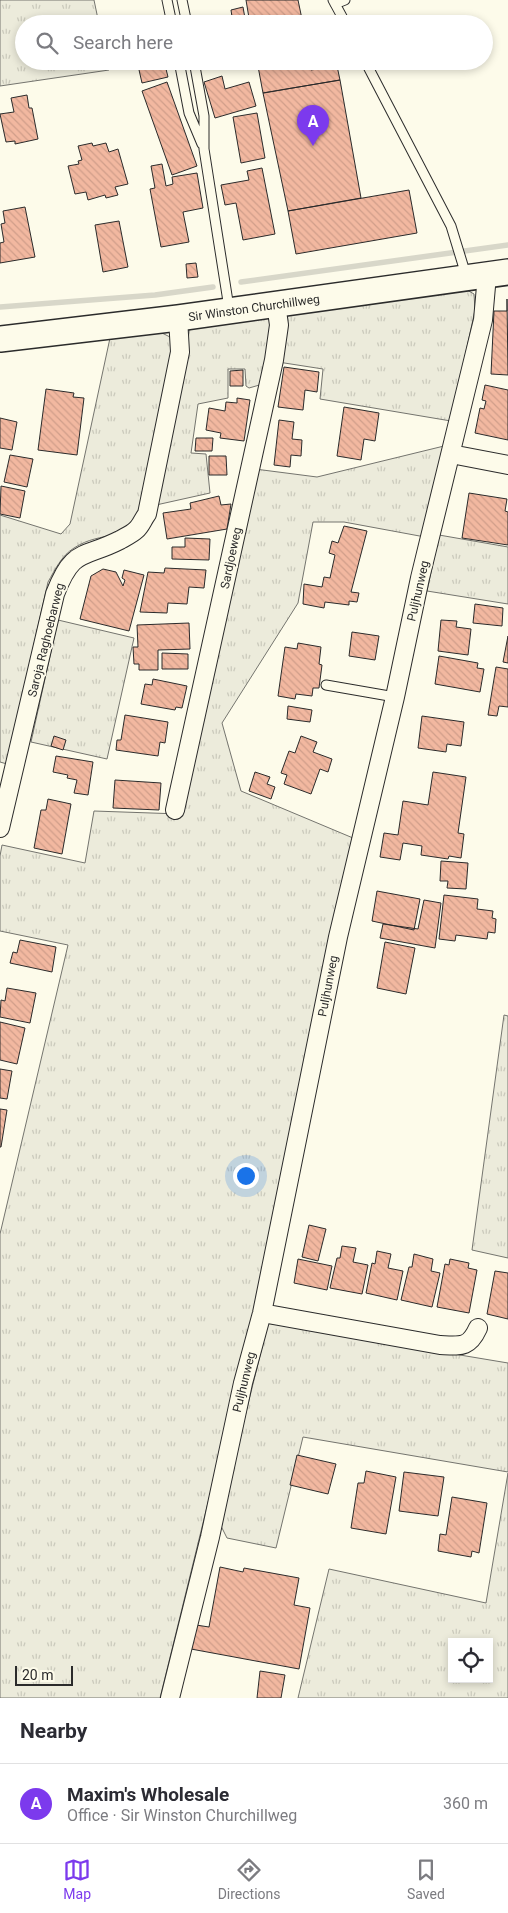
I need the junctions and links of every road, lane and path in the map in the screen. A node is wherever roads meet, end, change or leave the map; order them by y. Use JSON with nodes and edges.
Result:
{"nodes":[{"id":1,"x":167,"y":0,"type":"edge"},
{"id":2,"x":182,"y":0,"type":"edge"},
{"id":3,"x":345,"y":0,"type":"edge"},
{"id":4,"x":334,"y":2,"type":"edge"},
{"id":5,"x":170,"y":15,"type":"edge"},
{"id":6,"x":185,"y":15,"type":"edge"},
{"id":7,"x":341,"y":15,"type":"edge"},
{"id":8,"x":181,"y":70,"type":"edge"},
{"id":9,"x":196,"y":70,"type":"edge"},
{"id":10,"x":370,"y":70,"type":"edge"},
{"id":11,"x":204,"y":149,"type":"junction"},
{"id":12,"x":481,"y":272,"type":"edge"},
{"id":13,"x":276,"y":304,"type":"junction"},
{"id":14,"x":230,"y":311,"type":"junction"},
{"id":15,"x":178,"y":318,"type":"junction"},
{"id":16,"x":0,"y":339,"type":"edge"},
{"id":17,"x":451,"y":454,"type":"junction"},
{"id":18,"x":508,"y":466,"type":"edge"},
{"id":19,"x":326,"y":684,"type":"dead end"},
{"id":20,"x":395,"y":697,"type":"junction"},
{"id":21,"x":175,"y":810,"type":"dead end"},
{"id":22,"x":0,"y":828,"type":"edge"},
{"id":23,"x":262,"y":1313,"type":"junction"},
{"id":24,"x":478,"y":1328,"type":"dead end"},
{"id":25,"x":170,"y":1698,"type":"edge"}],
"edges":[{"from":1,"to":5,"type":"lane"},
{"from":2,"to":6,"type":"lane"},
{"from":3,"to":4,"type":"lane"},
{"from":4,"to":7,"type":"lane"},
{"from":8,"to":11,"type":"lane"},
{"from":9,"to":11,"type":"lane"},
{"from":10,"to":12,"type":"lane"},
{"from":11,"to":14,"type":"lane"},
{"from":12,"to":13,"type":"street","name":"Sir Winston Churchillweg"},
{"from":12,"to":17,"type":"street","name":"Puljhunweg"},
{"from":13,"to":14,"type":"street","name":"Sir Winston Churchillweg"},
{"from":13,"to":21,"type":"street","name":"Sardjoeweg"},
{"from":14,"to":15,"type":"street","name":"Sir Winston Churchillweg"},
{"from":15,"to":16,"type":"street","name":"Sir Winston Churchillweg"},
{"from":15,"to":22,"type":"street","name":"Saroja Raghoebarweg"},
{"from":17,"to":18,"type":"street"},
{"from":17,"to":20,"type":"street","name":"Puljhunweg"},
{"from":19,"to":20,"type":"lane"},
{"from":20,"to":23,"type":"street","name":"Puljhunweg"},
{"from":23,"to":24,"type":"street"},
{"from":23,"to":25,"type":"street","name":"Puljhunweg"}]}
